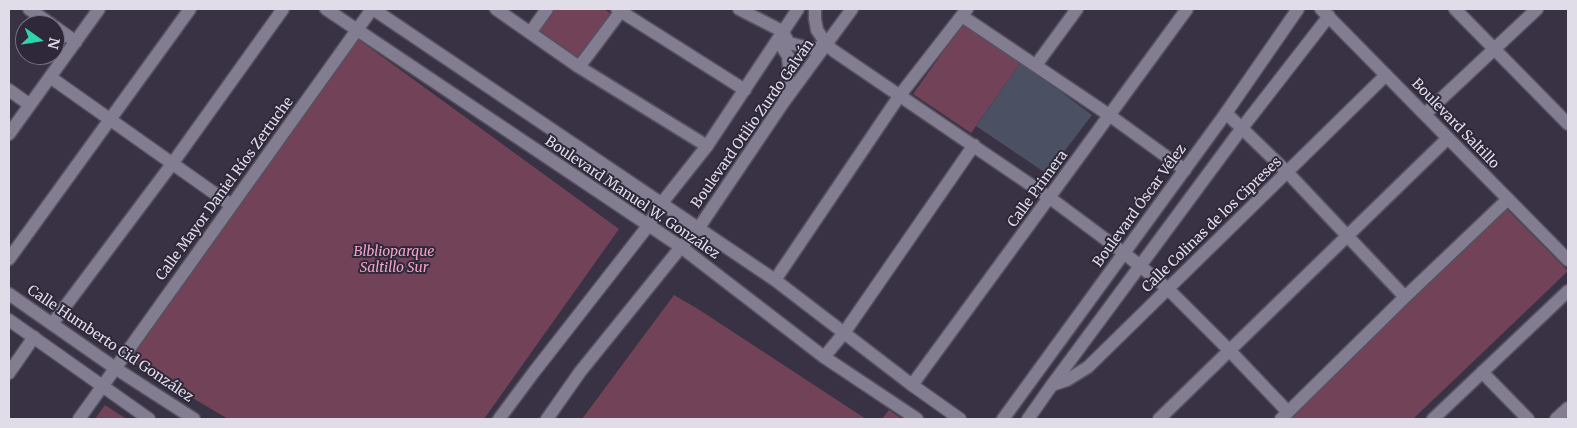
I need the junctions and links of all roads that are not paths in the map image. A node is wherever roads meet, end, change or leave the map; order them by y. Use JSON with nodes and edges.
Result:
{"nodes":[{"id":1,"x":99,"y":9,"type":"edge"},
{"id":2,"x":190,"y":9,"type":"edge"},
{"id":3,"x":283,"y":9,"type":"edge"},
{"id":4,"x":326,"y":9,"type":"edge"},
{"id":5,"x":372,"y":9,"type":"edge"},
{"id":6,"x":496,"y":9,"type":"edge"},
{"id":7,"x":546,"y":9,"type":"edge"},
{"id":8,"x":739,"y":9,"type":"edge"},
{"id":9,"x":798,"y":9,"type":"edge"},
{"id":10,"x":815,"y":9,"type":"edge"},
{"id":11,"x":852,"y":9,"type":"edge"},
{"id":12,"x":1077,"y":9,"type":"edge"},
{"id":13,"x":1187,"y":9,"type":"edge"},
{"id":14,"x":1298,"y":9,"type":"edge"},
{"id":15,"x":1455,"y":9,"type":"edge"},
{"id":16,"x":1537,"y":9,"type":"edge"},
{"id":17,"x":619,"y":10,"type":"edge"},
{"id":18,"x":965,"y":12,"type":"edge"},
{"id":19,"x":1325,"y":12,"type":"edge"},
{"id":20,"x":356,"y":30,"type":"junction"},
{"id":21,"x":782,"y":31,"type":"junction"},
{"id":22,"x":530,"y":33,"type":"junction"},
{"id":23,"x":65,"y":34,"type":"edge"},
{"id":24,"x":76,"y":42,"type":"junction"},
{"id":25,"x":827,"y":44,"type":"junction"},
{"id":26,"x":1494,"y":50,"type":"junction"},
{"id":27,"x":1036,"y":65,"type":"junction"},
{"id":28,"x":579,"y":67,"type":"junction"},
{"id":29,"x":1386,"y":75,"type":"junction"},
{"id":30,"x":50,"y":77,"type":"junction"},
{"id":31,"x":9,"y":90,"type":"edge"},
{"id":32,"x":745,"y":90,"type":"junction"},
{"id":33,"x":900,"y":95,"type":"junction"},
{"id":34,"x":783,"y":103,"type":"junction"},
{"id":35,"x":30,"y":105,"type":"junction"},
{"id":36,"x":1226,"y":113,"type":"junction"},
{"id":37,"x":1425,"y":114,"type":"junction"},
{"id":38,"x":1109,"y":115,"type":"junction"},
{"id":39,"x":109,"y":119,"type":"junction"},
{"id":40,"x":1568,"y":124,"type":"edge"},
{"id":41,"x":1242,"y":128,"type":"junction"},
{"id":42,"x":9,"y":134,"type":"edge"},
{"id":43,"x":1448,"y":138,"type":"junction"},
{"id":44,"x":974,"y":145,"type":"junction"},
{"id":45,"x":707,"y":146,"type":"junction"},
{"id":46,"x":172,"y":164,"type":"junction"},
{"id":47,"x":1185,"y":170,"type":"junction"},
{"id":48,"x":1287,"y":172,"type":"junction"},
{"id":49,"x":1050,"y":198,"type":"junction"},
{"id":50,"x":1508,"y":199,"type":"junction"},
{"id":51,"x":661,"y":204,"type":"junction"},
{"id":52,"x":231,"y":205,"type":"junction"},
{"id":53,"x":648,"y":226,"type":"junction"},
{"id":54,"x":698,"y":229,"type":"junction"},
{"id":55,"x":1348,"y":236,"type":"junction"},
{"id":56,"x":680,"y":247,"type":"junction"},
{"id":57,"x":1124,"y":253,"type":"junction"},
{"id":58,"x":9,"y":259,"type":"edge"},
{"id":59,"x":1568,"y":260,"type":"edge"},
{"id":60,"x":1141,"y":266,"type":"junction"},
{"id":61,"x":775,"y":280,"type":"junction"},
{"id":62,"x":1167,"y":288,"type":"junction"},
{"id":63,"x":1568,"y":291,"type":"edge"},
{"id":64,"x":9,"y":294,"type":"edge"},
{"id":65,"x":1405,"y":297,"type":"junction"},
{"id":66,"x":9,"y":320,"type":"edge"},
{"id":67,"x":52,"y":324,"type":"junction"},
{"id":68,"x":844,"y":333,"type":"junction"},
{"id":69,"x":34,"y":337,"type":"junction"},
{"id":70,"x":1230,"y":350,"type":"junction"},
{"id":71,"x":824,"y":358,"type":"junction"},
{"id":72,"x":115,"y":368,"type":"junction"},
{"id":73,"x":1482,"y":372,"type":"junction"},
{"id":74,"x":9,"y":373,"type":"edge"},
{"id":75,"x":912,"y":385,"type":"junction"},
{"id":76,"x":1052,"y":385,"type":"junction"},
{"id":77,"x":102,"y":386,"type":"junction"},
{"id":78,"x":1568,"y":408,"type":"edge"},
{"id":79,"x":1285,"y":416,"type":"edge"},
{"id":80,"x":79,"y":419,"type":"edge"},
{"id":81,"x":149,"y":419,"type":"edge"},
{"id":82,"x":194,"y":419,"type":"edge"},
{"id":83,"x":499,"y":419,"type":"edge"},
{"id":84,"x":547,"y":419,"type":"edge"},
{"id":85,"x":917,"y":419,"type":"edge"},
{"id":86,"x":960,"y":419,"type":"edge"},
{"id":87,"x":1003,"y":419,"type":"edge"},
{"id":88,"x":1028,"y":419,"type":"edge"},
{"id":89,"x":1158,"y":419,"type":"edge"},
{"id":90,"x":1433,"y":419,"type":"edge"},
{"id":91,"x":1528,"y":419,"type":"edge"},
{"id":92,"x":1556,"y":419,"type":"edge"}],
"edges":[{"from":1,"to":24,"type":"street"},
{"from":2,"to":39,"type":"street"},
{"from":3,"to":46,"type":"street"},
{"from":4,"to":20,"type":"street","name":"Boulevard Manuel W. González"},
{"from":5,"to":20,"type":"street","name":"Calle Mayor Daniel Ríos Zertuche"},
{"from":5,"to":51,"type":"street","name":"Boulevard Manuel W. González"},
{"from":6,"to":22,"type":"street"},
{"from":7,"to":22,"type":"street"},
{"from":8,"to":21,"type":"street"},
{"from":9,"to":21,"type":"street","name":"Boulevard Otilio Zurdo Galván"},
{"from":10,"to":25,"type":"street"},
{"from":11,"to":25,"type":"street","name":"Boulevard Otilio Zurdo Galván"},
{"from":12,"to":27,"type":"street"},
{"from":13,"to":38,"type":"street","name":"Calle Primera"},
{"from":14,"to":36,"type":"street","name":"Boulevard Óscar Vélez"},
{"from":15,"to":26,"type":"street"},
{"from":16,"to":26,"type":"street"},
{"from":17,"to":28,"type":"street"},
{"from":17,"to":32,"type":"street"},
{"from":18,"to":27,"type":"street"},
{"from":18,"to":33,"type":"street"},
{"from":19,"to":29,"type":"street","name":"Boulevard Saltillo"},
{"from":19,"to":41,"type":"street"},
{"from":20,"to":52,"type":"street","name":"Calle Mayor Daniel Ríos Zertuche"},
{"from":20,"to":53,"type":"street","name":"Boulevard Manuel W. González"},
{"from":21,"to":25,"type":"street"},
{"from":21,"to":32,"type":"street","name":"Boulevard Otilio Zurdo Galván"},
{"from":21,"to":34,"type":"street"},
{"from":22,"to":28,"type":"street"},
{"from":23,"to":24,"type":"street"},
{"from":24,"to":30,"type":"street"},
{"from":25,"to":33,"type":"street"},
{"from":25,"to":34,"type":"street","name":"Boulevard Otilio Zurdo Galván"},
{"from":26,"to":37,"type":"street"},
{"from":26,"to":40,"type":"street"},
{"from":27,"to":38,"type":"street"},
{"from":28,"to":45,"type":"street"},
{"from":29,"to":37,"type":"street","name":"Boulevard Saltillo"},
{"from":29,"to":48,"type":"street","name":"Calle Colinas de los Cipreses"},
{"from":30,"to":35,"type":"street"},
{"from":30,"to":39,"type":"street"},
{"from":31,"to":35,"type":"street"},
{"from":32,"to":45,"type":"street","name":"Boulevard Otilio Zurdo Galván"},
{"from":33,"to":44,"type":"street"},
{"from":33,"to":61,"type":"street"},
{"from":34,"to":54,"type":"street","name":"Boulevard Otilio Zurdo Galván"},
{"from":35,"to":42,"type":"street"},
{"from":36,"to":41,"type":"street"},
{"from":36,"to":47,"type":"street","name":"Boulevard Óscar Vélez"},
{"from":37,"to":43,"type":"street","name":"Boulevard Saltillo"},
{"from":38,"to":47,"type":"street"},
{"from":38,"to":49,"type":"street","name":"Calle Primera"},
{"from":39,"to":46,"type":"street"},
{"from":39,"to":58,"type":"street"},
{"from":41,"to":48,"type":"street"},
{"from":41,"to":60,"type":"street"},
{"from":43,"to":50,"type":"street","name":"Boulevard Saltillo"},
{"from":43,"to":55,"type":"street"},
{"from":44,"to":49,"type":"street"},
{"from":44,"to":68,"type":"street"},
{"from":45,"to":51,"type":"street","name":"Boulevard Otilio Zurdo Galván"},
{"from":46,"to":52,"type":"street"},
{"from":46,"to":67,"type":"street"},
{"from":47,"to":57,"type":"street","name":"Boulevard Óscar Vélez"},
{"from":48,"to":55,"type":"street"},
{"from":48,"to":62,"type":"street","name":"Calle Colinas de los Cipreses"},
{"from":49,"to":57,"type":"street"},
{"from":49,"to":75,"type":"street","name":"Calle Primera"},
{"from":50,"to":59,"type":"street","name":"Boulevard Saltillo"},
{"from":50,"to":65,"type":"street"},
{"from":51,"to":53,"type":"street","name":"Boulevard Otilio Zurdo Galván"},
{"from":51,"to":54,"type":"street","name":"Boulevard Manuel W. González"},
{"from":52,"to":72,"type":"street","name":"Calle Mayor Daniel Ríos Zertuche"},
{"from":53,"to":56,"type":"street","name":"Boulevard Manuel W. González"},
{"from":53,"to":83,"type":"street","name":"Boulevard Otilio Zurdo Galván"},
{"from":54,"to":56,"type":"street","name":"Boulevard Otilio Zurdo Galván"},
{"from":54,"to":61,"type":"street","name":"Boulevard Manuel W. González"},
{"from":55,"to":65,"type":"street"},
{"from":55,"to":70,"type":"street"},
{"from":56,"to":71,"type":"street","name":"Boulevard Manuel W. González"},
{"from":56,"to":84,"type":"street","name":"Boulevard Otilio Zurdo Galván"},
{"from":57,"to":60,"type":"street"},
{"from":57,"to":87,"type":"street","name":"Boulevard Óscar Vélez"},
{"from":60,"to":62,"type":"street"},
{"from":60,"to":76,"type":"street"},
{"from":61,"to":68,"type":"street","name":"Boulevard Manuel W. González"},
{"from":62,"to":70,"type":"street"},
{"from":62,"to":76,"type":"street","name":"Calle Colinas de los Cipreses"},
{"from":63,"to":73,"type":"street"},
{"from":64,"to":67,"type":"street","name":"Calle Humberto Cid González"},
{"from":65,"to":79,"type":"street"},
{"from":66,"to":69,"type":"street"},
{"from":67,"to":72,"type":"street","name":"Calle Humberto Cid González"},
{"from":68,"to":71,"type":"street"},
{"from":68,"to":75,"type":"street","name":"Boulevard Manuel W. González"},
{"from":69,"to":74,"type":"street"},
{"from":69,"to":77,"type":"street"},
{"from":70,"to":79,"type":"street"},
{"from":70,"to":89,"type":"street"},
{"from":71,"to":85,"type":"street","name":"Boulevard Manuel W. González"},
{"from":72,"to":77,"type":"street","name":"Calle Mayor Daniel Ríos Zertuche"},
{"from":72,"to":82,"type":"street","name":"Calle Humberto Cid González"},
{"from":73,"to":90,"type":"street"},
{"from":73,"to":91,"type":"street"},
{"from":75,"to":86,"type":"street","name":"Boulevard Manuel W. González"},
{"from":76,"to":88,"type":"street"},
{"from":77,"to":80,"type":"street","name":"Calle Mayor Daniel Ríos Zertuche"},
{"from":77,"to":81,"type":"street"},
{"from":78,"to":92,"type":"street"}]}
